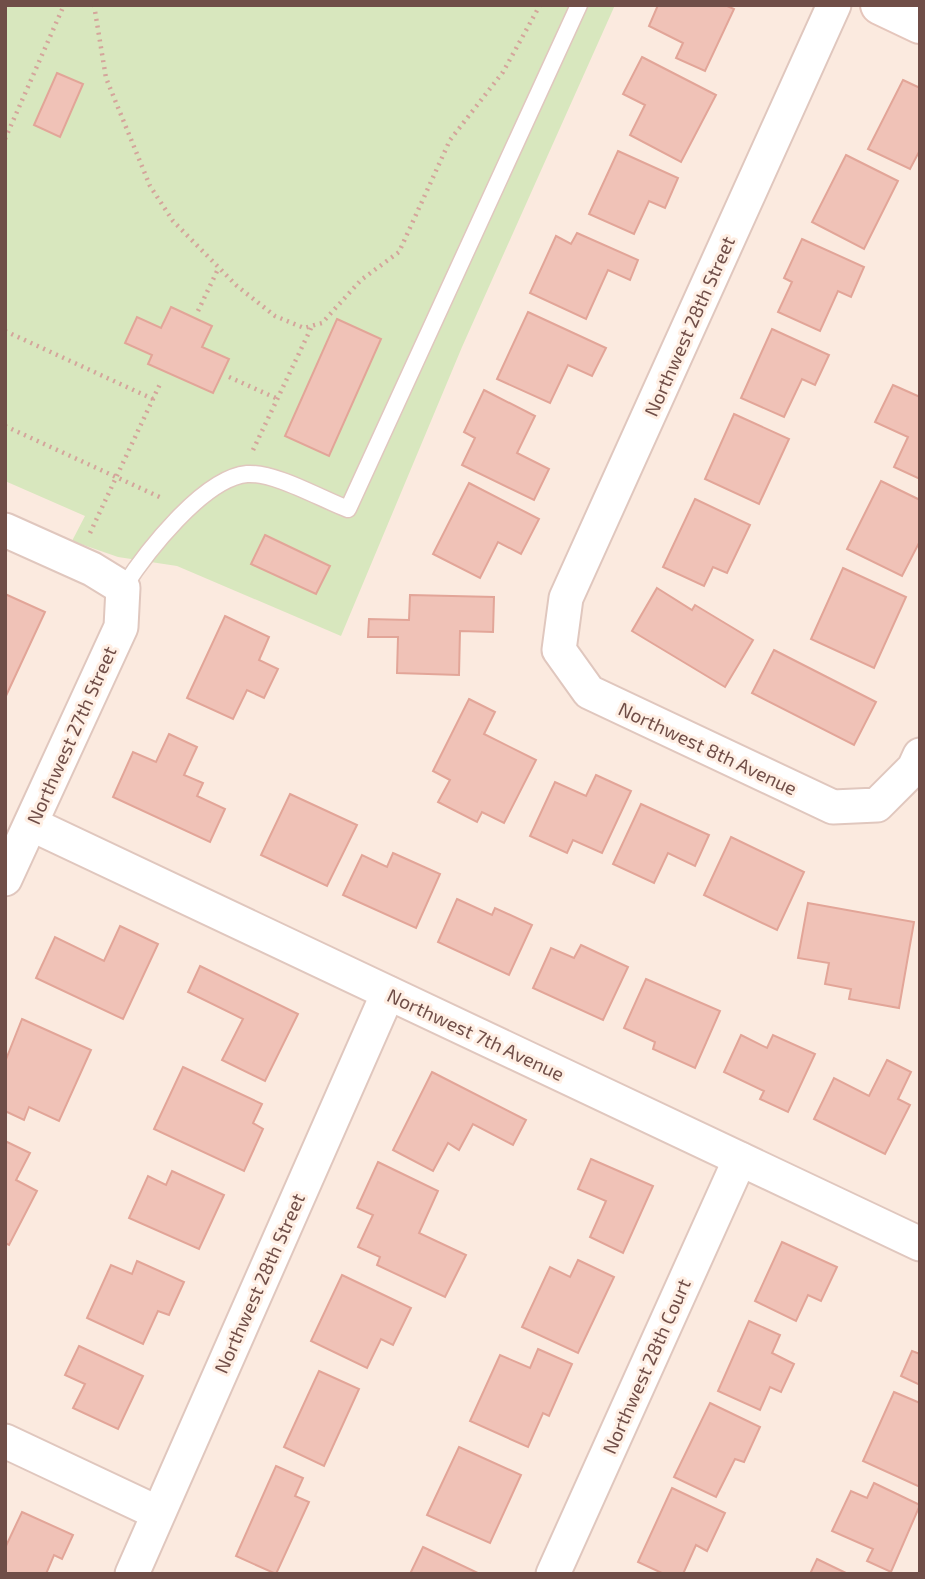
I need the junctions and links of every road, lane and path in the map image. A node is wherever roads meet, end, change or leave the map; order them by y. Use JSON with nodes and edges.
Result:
{"nodes":[{"id":1,"x":64,"y":5,"type":"edge"},
{"id":2,"x":94,"y":5,"type":"edge"},
{"id":3,"x":540,"y":5,"type":"edge"},
{"id":4,"x":579,"y":5,"type":"edge"},
{"id":5,"x":834,"y":5,"type":"edge"},
{"id":6,"x":880,"y":5,"type":"edge"},
{"id":7,"x":920,"y":24,"type":"edge"},
{"id":8,"x":5,"y":139,"type":"edge"},
{"id":9,"x":219,"y":267,"type":"junction"},
{"id":10,"x":198,"y":311,"type":"dead end"},
{"id":11,"x":312,"y":325,"type":"junction"},
{"id":12,"x":5,"y":331,"type":"edge"},
{"id":13,"x":229,"y":377,"type":"dead end"},
{"id":14,"x":160,"y":384,"type":"dead end"},
{"id":15,"x":153,"y":399,"type":"junction"},
{"id":16,"x":278,"y":399,"type":"junction"},
{"id":17,"x":5,"y":426,"type":"edge"},
{"id":18,"x":245,"y":450,"type":"dead end"},
{"id":19,"x":116,"y":478,"type":"junction"},
{"id":20,"x":173,"y":495,"type":"dead end"},
{"id":21,"x":5,"y":530,"type":"edge"},
{"id":22,"x":87,"y":540,"type":"dead end"},
{"id":23,"x":123,"y":588,"type":"junction"},
{"id":24,"x":559,"y":650,"type":"joint"},
{"id":25,"x":920,"y":755,"type":"edge"},
{"id":26,"x":31,"y":824,"type":"junction"},
{"id":27,"x":5,"y":879,"type":"edge"},
{"id":28,"x":388,"y":993,"type":"junction"},
{"id":29,"x":740,"y":1159,"type":"junction"},
{"id":30,"x":920,"y":1244,"type":"edge"},
{"id":31,"x":5,"y":1441,"type":"edge"},
{"id":32,"x":158,"y":1513,"type":"junction"},
{"id":33,"x":132,"y":1574,"type":"edge"},
{"id":34,"x":553,"y":1574,"type":"edge"}],
"edges":[{"from":1,"to":8,"type":"path"},
{"from":2,"to":9,"type":"path"},
{"from":3,"to":11,"type":"path"},
{"from":4,"to":23,"type":"lane"},
{"from":5,"to":24,"type":"street","name":"Northwest 28th Street"},
{"from":6,"to":7,"type":"main road"},
{"from":9,"to":10,"type":"path"},
{"from":9,"to":11,"type":"path"},
{"from":11,"to":16,"type":"path"},
{"from":12,"to":15,"type":"path"},
{"from":13,"to":16,"type":"path"},
{"from":14,"to":15,"type":"path"},
{"from":15,"to":19,"type":"path"},
{"from":16,"to":18,"type":"path"},
{"from":17,"to":19,"type":"path"},
{"from":19,"to":20,"type":"path"},
{"from":19,"to":22,"type":"path"},
{"from":21,"to":23,"type":"street"},
{"from":23,"to":26,"type":"street","name":"Northwest 27th Street"},
{"from":24,"to":25,"type":"street","name":"Northwest 8th Avenue"},
{"from":26,"to":27,"type":"street","name":"Northwest 27th Street"},
{"from":26,"to":28,"type":"street","name":"Northwest 7th Avenue"},
{"from":28,"to":29,"type":"street","name":"Northwest 7th Avenue"},
{"from":28,"to":32,"type":"street","name":"Northwest 28th Street"},
{"from":29,"to":30,"type":"street","name":"Northwest 7th Avenue"},
{"from":29,"to":34,"type":"street","name":"Northwest 28th Court"},
{"from":31,"to":32,"type":"street"},
{"from":32,"to":33,"type":"street","name":"Northwest 28th Street"}]}
